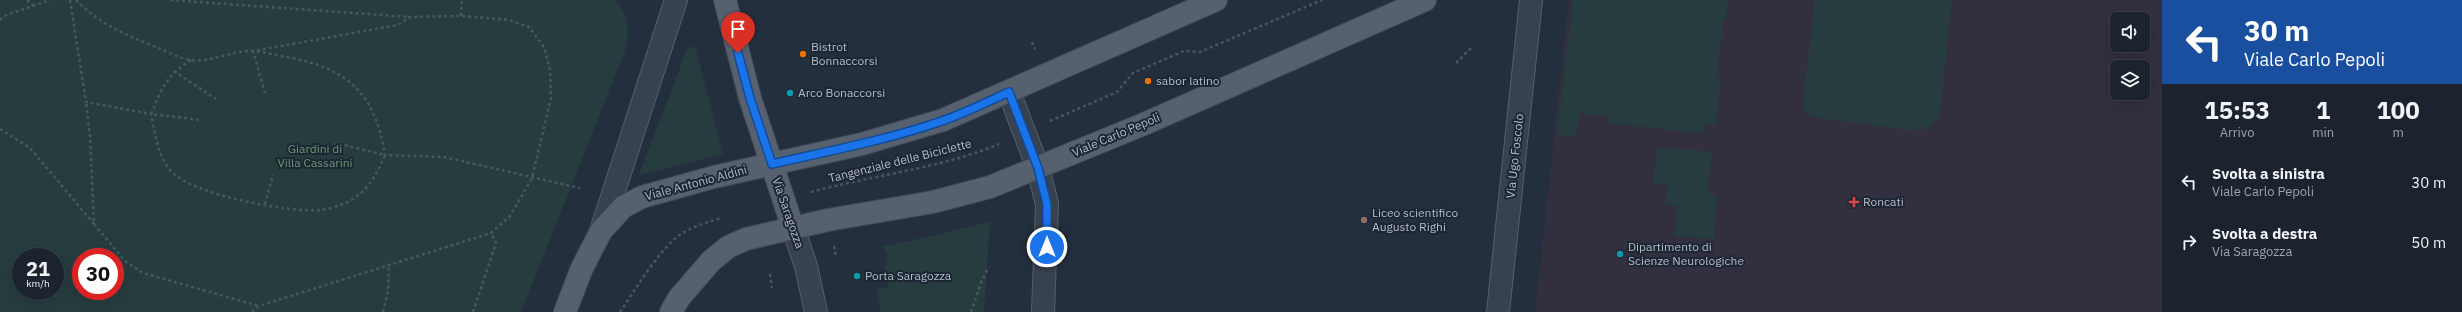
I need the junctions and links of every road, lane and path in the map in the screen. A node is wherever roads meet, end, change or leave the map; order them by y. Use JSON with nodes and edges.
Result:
{"nodes":[{"id":1,"x":27,"y":0,"type":"edge"},
{"id":2,"x":50,"y":0,"type":"edge"},
{"id":3,"x":70,"y":0,"type":"edge"},
{"id":4,"x":76,"y":0,"type":"edge"},
{"id":5,"x":170,"y":0,"type":"edge"},
{"id":6,"x":462,"y":0,"type":"edge"},
{"id":7,"x":663,"y":0,"type":"edge"},
{"id":8,"x":676,"y":0,"type":"edge"},
{"id":9,"x":725,"y":0,"type":"edge"},
{"id":10,"x":1216,"y":0,"type":"edge"},
{"id":11,"x":1322,"y":0,"type":"edge"},
{"id":12,"x":1425,"y":0,"type":"edge"},
{"id":13,"x":1531,"y":0,"type":"edge"},
{"id":14,"x":34,"y":6,"type":"junction"},
{"id":15,"x":461,"y":16,"type":"junction"},
{"id":16,"x":410,"y":17,"type":"junction"},
{"id":17,"x":0,"y":20,"type":"edge"},
{"id":18,"x":668,"y":25,"type":"junction"},
{"id":19,"x":1032,"y":42,"type":"dead end"},
{"id":20,"x":1473,"y":46,"type":"dead end"},
{"id":21,"x":1035,"y":50,"type":"dead end"},
{"id":22,"x":253,"y":51,"type":"junction"},
{"id":23,"x":191,"y":60,"type":"junction"},
{"id":24,"x":1456,"y":63,"type":"dead end"},
{"id":25,"x":174,"y":71,"type":"junction"},
{"id":26,"x":1009,"y":92,"type":"junction"},
{"id":27,"x":265,"y":94,"type":"dead end"},
{"id":28,"x":216,"y":99,"type":"dead end"},
{"id":29,"x":86,"y":102,"type":"junction"},
{"id":30,"x":152,"y":114,"type":"junction"},
{"id":31,"x":1065,"y":114,"type":"dead end"},
{"id":32,"x":201,"y":120,"type":"dead end"},
{"id":33,"x":0,"y":129,"type":"edge"},
{"id":34,"x":334,"y":143,"type":"dead end"},
{"id":35,"x":1000,"y":143,"type":"dead end"},
{"id":36,"x":385,"y":155,"type":"junction"},
{"id":37,"x":812,"y":155,"type":"junction"},
{"id":38,"x":772,"y":164,"type":"junction"},
{"id":39,"x":1038,"y":168,"type":"junction"},
{"id":40,"x":273,"y":174,"type":"dead end"},
{"id":41,"x":532,"y":178,"type":"junction"},
{"id":42,"x":580,"y":188,"type":"dead end"},
{"id":43,"x":821,"y":189,"type":"junction"},
{"id":44,"x":265,"y":204,"type":"junction"},
{"id":45,"x":828,"y":220,"type":"junction"},
{"id":46,"x":702,"y":223,"type":"dead end"},
{"id":47,"x":94,"y":224,"type":"junction"},
{"id":48,"x":793,"y":228,"type":"junction"},
{"id":49,"x":601,"y":231,"type":"junction"},
{"id":50,"x":491,"y":233,"type":"junction"},
{"id":51,"x":836,"y":256,"type":"dead end"},
{"id":52,"x":389,"y":266,"type":"junction"},
{"id":53,"x":987,"y":270,"type":"dead end"},
{"id":54,"x":770,"y":274,"type":"dead end"},
{"id":55,"x":772,"y":288,"type":"dead end"},
{"id":56,"x":259,"y":306,"type":"junction"},
{"id":57,"x":252,"y":312,"type":"edge"},
{"id":58,"x":383,"y":312,"type":"edge"},
{"id":59,"x":473,"y":312,"type":"edge"},
{"id":60,"x":564,"y":312,"type":"edge"},
{"id":61,"x":620,"y":312,"type":"edge"},
{"id":62,"x":671,"y":312,"type":"edge"},
{"id":63,"x":816,"y":312,"type":"edge"},
{"id":64,"x":971,"y":312,"type":"edge"},
{"id":65,"x":1043,"y":312,"type":"edge"},
{"id":66,"x":1498,"y":312,"type":"edge"}],
"edges":[{"from":1,"to":14,"type":"path"},
{"from":2,"to":14,"type":"path"},
{"from":3,"to":29,"type":"path"},
{"from":4,"to":23,"type":"path"},
{"from":5,"to":16,"type":"path"},
{"from":6,"to":15,"type":"path"},
{"from":7,"to":18,"type":"street"},
{"from":8,"to":18,"type":"street"},
{"from":9,"to":38,"type":"main road","name":"Via Saragozza"},
{"from":10,"to":26,"type":"main road"},
{"from":11,"to":31,"type":"path"},
{"from":12,"to":39,"type":"main road","name":"Viale Carlo Pepoli"},
{"from":13,"to":66,"type":"street","name":"Via Ugo Foscolo"},
{"from":14,"to":17,"type":"path"},
{"from":15,"to":16,"type":"path"},
{"from":15,"to":41,"type":"path"},
{"from":16,"to":22,"type":"path"},
{"from":18,"to":49,"type":"street"},
{"from":19,"to":21,"type":"path"},
{"from":20,"to":24,"type":"path"},
{"from":22,"to":23,"type":"path"},
{"from":22,"to":27,"type":"path"},
{"from":22,"to":36,"type":"path"},
{"from":23,"to":25,"type":"path"},
{"from":25,"to":28,"type":"path"},
{"from":25,"to":30,"type":"path"},
{"from":26,"to":37,"type":"main road"},
{"from":26,"to":39,"type":"street"},
{"from":29,"to":30,"type":"path"},
{"from":29,"to":47,"type":"path"},
{"from":30,"to":32,"type":"path"},
{"from":30,"to":44,"type":"path"},
{"from":33,"to":47,"type":"path"},
{"from":34,"to":36,"type":"path"},
{"from":35,"to":43,"type":"path","name":"Tangenziale delle Biciclette"},
{"from":36,"to":41,"type":"path"},
{"from":36,"to":44,"type":"path"},
{"from":37,"to":38,"type":"main road"},
{"from":37,"to":43,"type":"path"},
{"from":38,"to":48,"type":"main road","name":"Via Saragozza"},
{"from":38,"to":49,"type":"main road","name":"Viale Antonio Aldini"},
{"from":39,"to":45,"type":"main road","name":"Viale Carlo Pepoli"},
{"from":39,"to":65,"type":"street"},
{"from":40,"to":44,"type":"path"},
{"from":41,"to":42,"type":"path"},
{"from":41,"to":50,"type":"path"},
{"from":43,"to":45,"type":"path"},
{"from":45,"to":48,"type":"main road","name":"Viale Carlo Pepoli"},
{"from":45,"to":51,"type":"path"},
{"from":46,"to":61,"type":"path"},
{"from":47,"to":56,"type":"path"},
{"from":48,"to":62,"type":"main road"},
{"from":48,"to":63,"type":"street","name":"Via Saragozza"},
{"from":49,"to":60,"type":"main road","name":"Viale Antonio Aldini"},
{"from":50,"to":52,"type":"path"},
{"from":50,"to":59,"type":"path"},
{"from":52,"to":56,"type":"path"},
{"from":52,"to":58,"type":"path"},
{"from":53,"to":64,"type":"path"},
{"from":54,"to":55,"type":"path"},
{"from":56,"to":57,"type":"path"}]}
